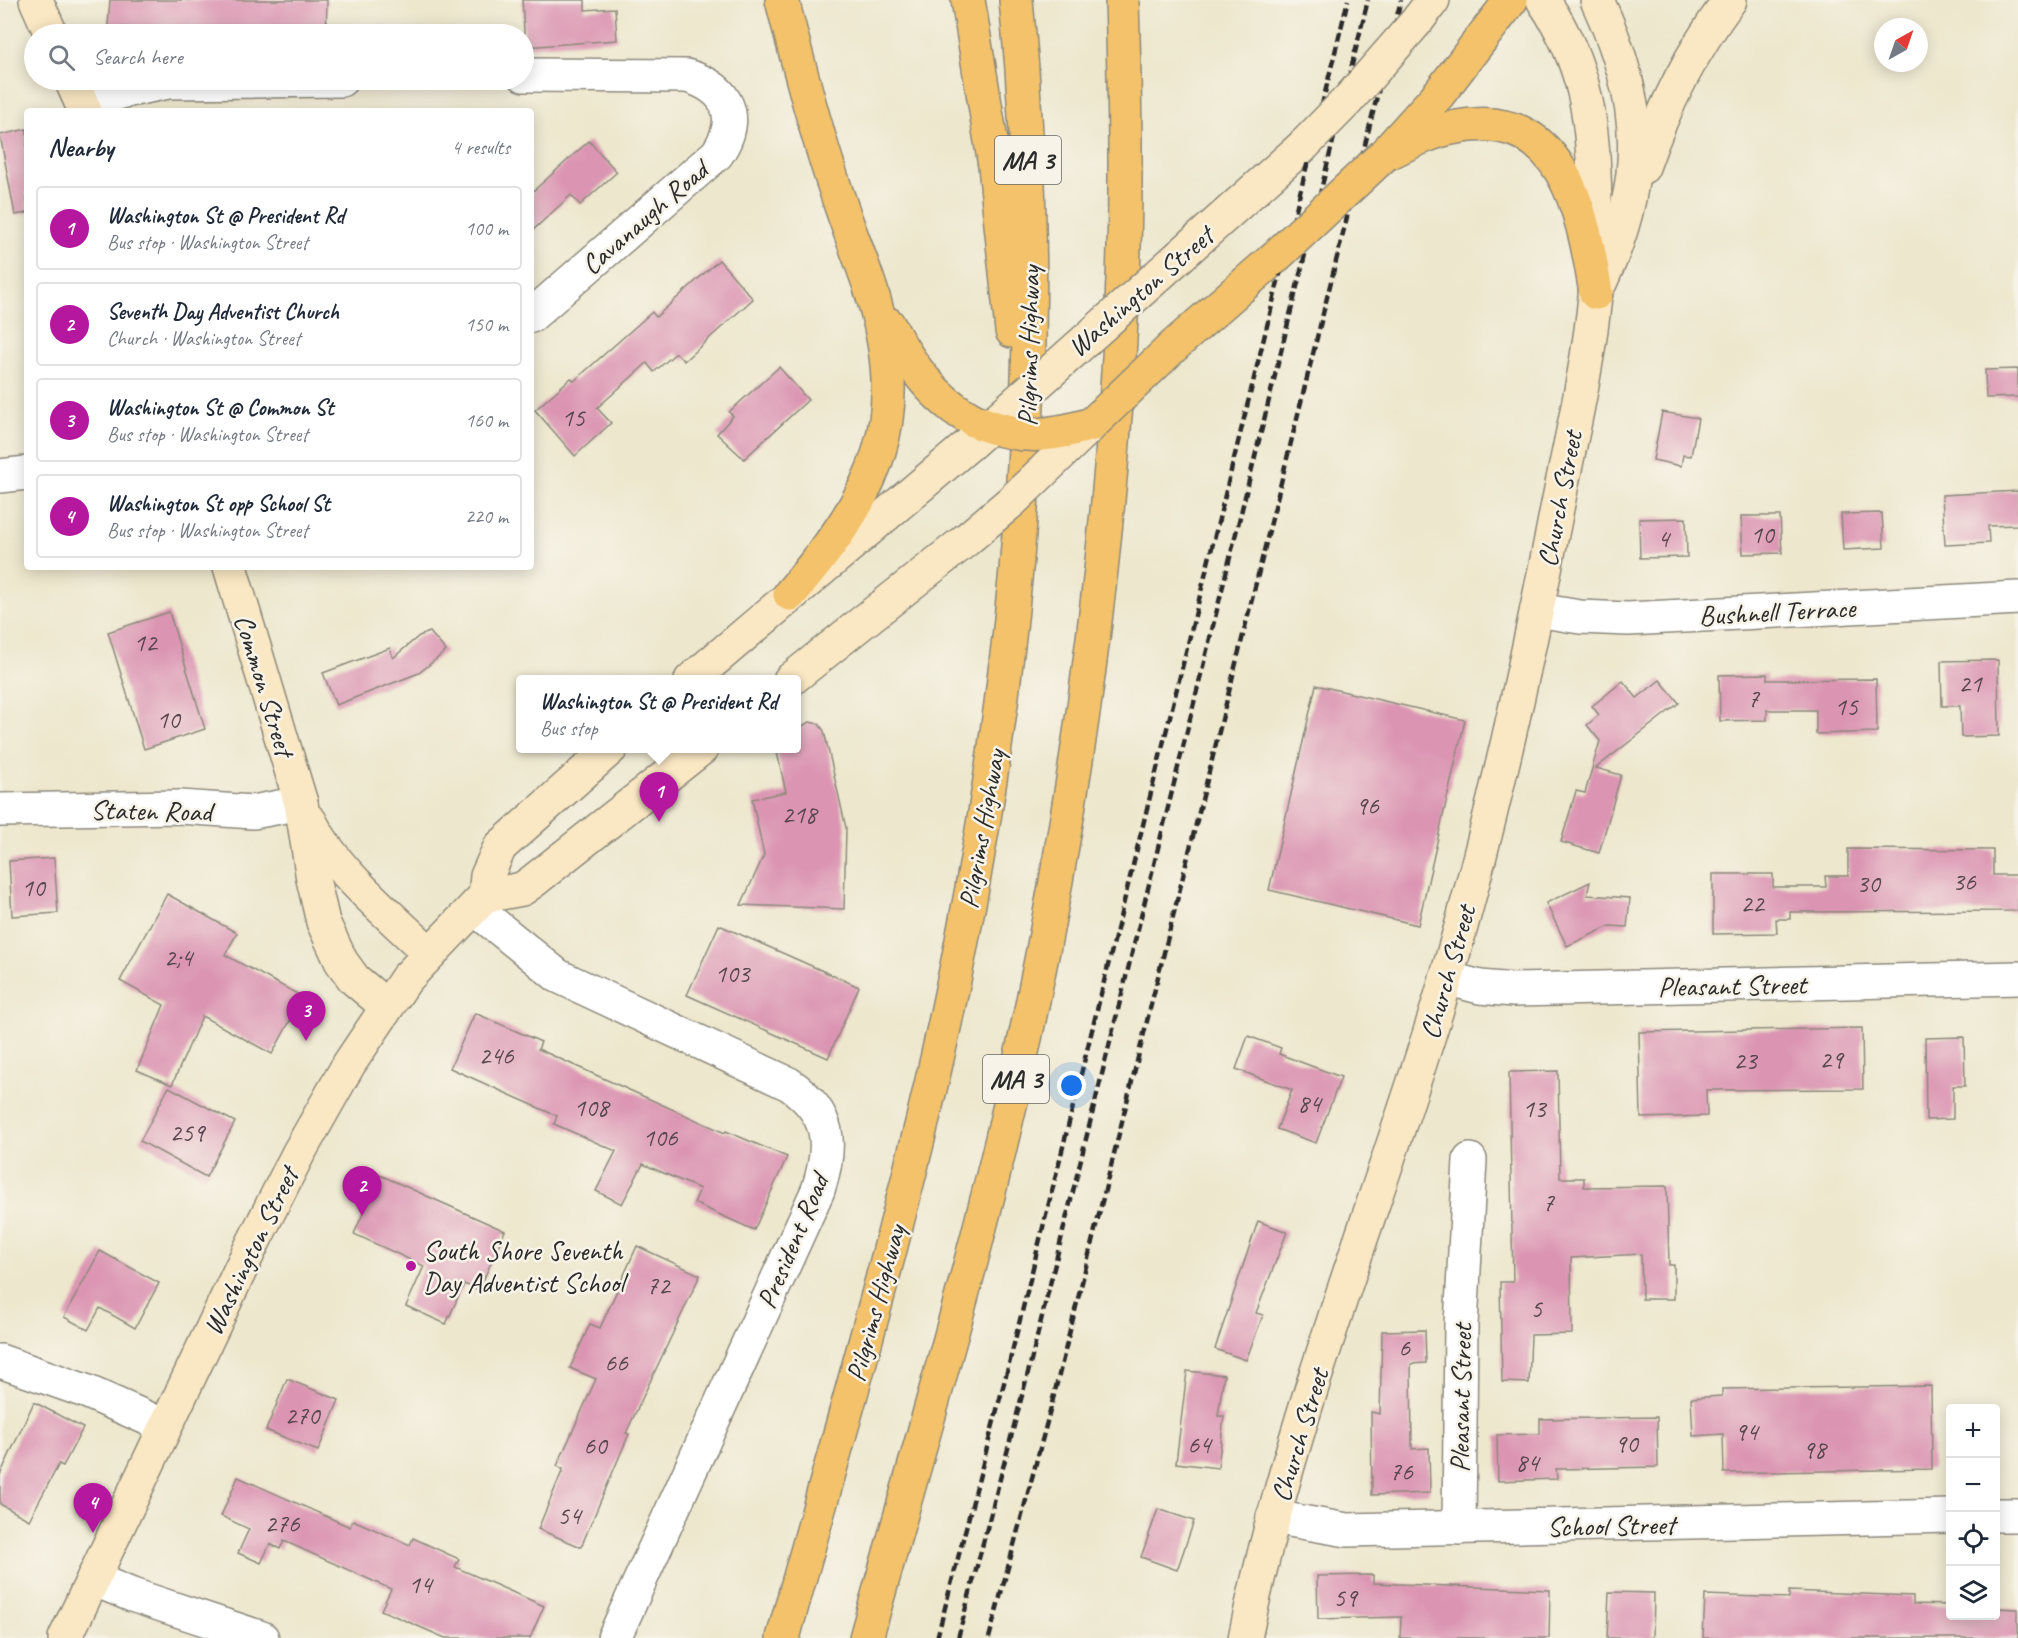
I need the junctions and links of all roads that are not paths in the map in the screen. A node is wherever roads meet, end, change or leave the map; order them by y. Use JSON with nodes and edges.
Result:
{"nodes":[{"id":1,"x":36,"y":0,"type":"edge"},
{"id":2,"x":782,"y":0,"type":"edge"},
{"id":3,"x":968,"y":0,"type":"edge"},
{"id":4,"x":1016,"y":0,"type":"edge"},
{"id":5,"x":1123,"y":0,"type":"edge"},
{"id":6,"x":1511,"y":0,"type":"edge"},
{"id":7,"x":1543,"y":0,"type":"edge"},
{"id":8,"x":1598,"y":0,"type":"edge"},
{"id":9,"x":1730,"y":0,"type":"edge"},
{"id":10,"x":1425,"y":10,"type":"edge"},
{"id":11,"x":47,"y":24,"type":"edge"},
{"id":12,"x":534,"y":75,"type":"edge"},
{"id":13,"x":129,"y":90,"type":"edge"},
{"id":14,"x":80,"y":99,"type":"edge"},
{"id":15,"x":1384,"y":155,"type":"junction"},
{"id":16,"x":1628,"y":212,"type":"junction"},
{"id":17,"x":870,"y":288,"type":"junction"},
{"id":18,"x":1596,"y":293,"type":"junction"},
{"id":19,"x":534,"y":313,"type":"edge"},
{"id":20,"x":1092,"y":424,"type":"junction"},
{"id":21,"x":977,"y":429,"type":"junction"},
{"id":22,"x":24,"y":473,"type":"edge"},
{"id":23,"x":1025,"y":474,"type":"junction"},
{"id":24,"x":0,"y":476,"type":"edge"},
{"id":25,"x":231,"y":570,"type":"edge"},
{"id":26,"x":790,"y":594,"type":"junction"},
{"id":27,"x":2018,"y":598,"type":"edge"},
{"id":28,"x":1537,"y":610,"type":"junction"},
{"id":29,"x":697,"y":675,"type":"edge"},
{"id":30,"x":796,"y":675,"type":"edge"},
{"id":31,"x":605,"y":753,"type":"edge"},
{"id":32,"x":696,"y":753,"type":"edge"},
{"id":33,"x":301,"y":803,"type":"junction"},
{"id":34,"x":0,"y":810,"type":"edge"},
{"id":35,"x":479,"y":902,"type":"junction"},
{"id":36,"x":429,"y":953,"type":"junction"},
{"id":37,"x":1446,"y":978,"type":"junction"},
{"id":38,"x":2018,"y":978,"type":"edge"},
{"id":39,"x":386,"y":1006,"type":"junction"},
{"id":40,"x":1470,"y":1160,"type":"dead end"},
{"id":41,"x":0,"y":1361,"type":"edge"},
{"id":42,"x":165,"y":1426,"type":"junction"},
{"id":43,"x":2000,"y":1515,"type":"edge"},
{"id":44,"x":2018,"y":1515,"type":"edge"},
{"id":45,"x":1946,"y":1516,"type":"edge"},
{"id":46,"x":1273,"y":1517,"type":"junction"},
{"id":47,"x":1459,"y":1528,"type":"junction"},
{"id":48,"x":93,"y":1579,"type":"junction"},
{"id":49,"x":65,"y":1638,"type":"edge"},
{"id":50,"x":262,"y":1638,"type":"edge"},
{"id":51,"x":614,"y":1638,"type":"edge"},
{"id":52,"x":783,"y":1638,"type":"edge"},
{"id":53,"x":866,"y":1638,"type":"edge"},
{"id":54,"x":1245,"y":1638,"type":"edge"}],
"edges":[{"from":1,"to":11,"type":"main road"},
{"from":2,"to":17,"type":"main road"},
{"from":3,"to":23,"type":"main road"},
{"from":4,"to":23,"type":"main road","name":"Pilgrims Highway","number":"MA 3"},
{"from":5,"to":53,"type":"main road","number":"MA 3"},
{"from":6,"to":15,"type":"main road"},
{"from":7,"to":18,"type":"main road","name":"Church Street"},
{"from":8,"to":16,"type":"main road","name":"Church Street"},
{"from":9,"to":16,"type":"main road"},
{"from":10,"to":21,"type":"main road","name":"Washington Street","bridge":true},
{"from":12,"to":19,"type":"street","name":"Cavanaugh Road"},
{"from":13,"to":14,"type":"street"},
{"from":15,"to":18,"type":"main road"},
{"from":15,"to":20,"type":"main road","bridge":true},
{"from":16,"to":18,"type":"main road","name":"Church Street"},
{"from":17,"to":21,"type":"main road"},
{"from":17,"to":26,"type":"main road"},
{"from":18,"to":28,"type":"main road","name":"Church Street"},
{"from":20,"to":21,"type":"main road","bridge":true},
{"from":20,"to":30,"type":"main road","bridge":true},
{"from":21,"to":26,"type":"main road","name":"Washington Street"},
{"from":22,"to":24,"type":"street"},
{"from":23,"to":52,"type":"main road","name":"Pilgrims Highway","number":"MA 3"},
{"from":25,"to":33,"type":"main road","name":"Common Street"},
{"from":26,"to":29,"type":"main road","name":"Washington Street"},
{"from":27,"to":28,"type":"street","name":"Bushnell Terrace"},
{"from":28,"to":37,"type":"main road","name":"Church Street"},
{"from":31,"to":35,"type":"main road"},
{"from":32,"to":35,"type":"main road"},
{"from":33,"to":34,"type":"street","name":"Staten Road"},
{"from":33,"to":36,"type":"main road","name":"Common Street"},
{"from":33,"to":39,"type":"main road","name":"Common Street"},
{"from":35,"to":36,"type":"main road","name":"Washington Street"},
{"from":35,"to":51,"type":"street","name":"President Road"},
{"from":36,"to":39,"type":"main road","name":"Washington Street"},
{"from":37,"to":38,"type":"street","name":"Pleasant Street"},
{"from":37,"to":46,"type":"main road","name":"Church Street"},
{"from":39,"to":42,"type":"main road","name":"Washington Street"},
{"from":40,"to":47,"type":"street","name":"Pleasant Street"},
{"from":41,"to":42,"type":"street"},
{"from":42,"to":48,"type":"main road","name":"Washington Street"},
{"from":43,"to":44,"type":"street"},
{"from":45,"to":47,"type":"street","name":"School Street"},
{"from":46,"to":47,"type":"street","name":"School Street"},
{"from":46,"to":54,"type":"main road","name":"Church Street"},
{"from":48,"to":49,"type":"main road","name":"Washington Street"},
{"from":48,"to":50,"type":"street"}]}
